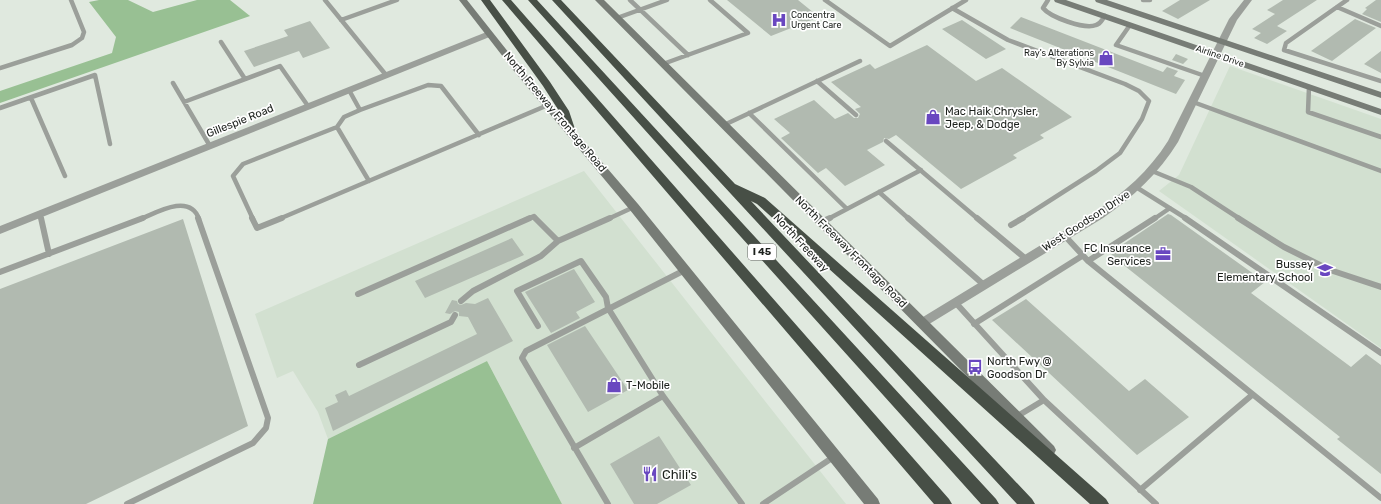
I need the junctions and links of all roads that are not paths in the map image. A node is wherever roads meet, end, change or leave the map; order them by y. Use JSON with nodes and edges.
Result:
{"nodes":[{"id":1,"x":71,"y":0,"type":"edge"},
{"id":2,"x":324,"y":0,"type":"edge"},
{"id":3,"x":397,"y":0,"type":"edge"},
{"id":4,"x":462,"y":0,"type":"edge"},
{"id":5,"x":485,"y":0,"type":"edge"},
{"id":6,"x":506,"y":0,"type":"edge"},
{"id":7,"x":532,"y":0,"type":"edge"},
{"id":8,"x":556,"y":0,"type":"edge"},
{"id":9,"x":599,"y":0,"type":"edge"},
{"id":10,"x":630,"y":0,"type":"edge"},
{"id":11,"x":667,"y":0,"type":"edge"},
{"id":12,"x":710,"y":0,"type":"edge"},
{"id":13,"x":826,"y":0,"type":"edge"},
{"id":14,"x":966,"y":0,"type":"edge"},
{"id":15,"x":1048,"y":0,"type":"edge"},
{"id":16,"x":1058,"y":0,"type":"edge"},
{"id":17,"x":1099,"y":0,"type":"edge"},
{"id":18,"x":1143,"y":0,"type":"edge"},
{"id":19,"x":1150,"y":0,"type":"edge"},
{"id":20,"x":1248,"y":0,"type":"edge"},
{"id":21,"x":1347,"y":0,"type":"edge"},
{"id":22,"x":1337,"y":7,"type":"junction"},
{"id":23,"x":952,"y":8,"type":"junction"},
{"id":24,"x":640,"y":10,"type":"junction"},
{"id":25,"x":1105,"y":16,"type":"junction"},
{"id":26,"x":617,"y":18,"type":"junction"},
{"id":27,"x":341,"y":20,"type":"junction"},
{"id":28,"x":1130,"y":25,"type":"junction"},
{"id":29,"x":1381,"y":26,"type":"edge"},
{"id":30,"x":489,"y":34,"type":"junction"},
{"id":31,"x":221,"y":42,"type":"dead end"},
{"id":32,"x":1222,"y":42,"type":"junction"},
{"id":33,"x":1216,"y":54,"type":"junction"},
{"id":34,"x":688,"y":55,"type":"junction"},
{"id":35,"x":860,"y":61,"type":"dead end"},
{"id":36,"x":663,"y":64,"type":"junction"},
{"id":37,"x":0,"y":68,"type":"edge"},
{"id":38,"x":386,"y":75,"type":"junction"},
{"id":39,"x":1205,"y":76,"type":"junction"},
{"id":40,"x":245,"y":79,"type":"junction"},
{"id":41,"x":817,"y":81,"type":"junction"},
{"id":42,"x":1381,"y":81,"type":"edge"},
{"id":43,"x":174,"y":83,"type":"dead end"},
{"id":44,"x":1309,"y":87,"type":"junction"},
{"id":45,"x":349,"y":90,"type":"junction"},
{"id":46,"x":1381,"y":95,"type":"edge"},
{"id":47,"x":30,"y":98,"type":"junction"},
{"id":48,"x":184,"y":102,"type":"junction"},
{"id":49,"x":1193,"y":102,"type":"junction"},
{"id":50,"x":548,"y":105,"type":"junction"},
{"id":51,"x":308,"y":106,"type":"junction"},
{"id":52,"x":0,"y":108,"type":"edge"},
{"id":53,"x":360,"y":110,"type":"junction"},
{"id":54,"x":1381,"y":112,"type":"edge"},
{"id":55,"x":749,"y":113,"type":"junction"},
{"id":56,"x":856,"y":115,"type":"dead end"},
{"id":57,"x":724,"y":125,"type":"junction"},
{"id":58,"x":337,"y":127,"type":"junction"},
{"id":59,"x":571,"y":132,"type":"junction"},
{"id":60,"x":479,"y":134,"type":"junction"},
{"id":61,"x":1381,"y":137,"type":"edge"},
{"id":62,"x":886,"y":141,"type":"dead end"},
{"id":63,"x":110,"y":144,"type":"dead end"},
{"id":64,"x":210,"y":146,"type":"junction"},
{"id":65,"x":921,"y":170,"type":"junction"},
{"id":66,"x":1152,"y":171,"type":"junction"},
{"id":67,"x":1381,"y":171,"type":"edge"},
{"id":68,"x":65,"y":176,"type":"dead end"},
{"id":69,"x":369,"y":181,"type":"junction"},
{"id":70,"x":727,"y":184,"type":"junction"},
{"id":71,"x":1136,"y":187,"type":"junction"},
{"id":72,"x":879,"y":192,"type":"junction"},
{"id":73,"x":634,"y":207,"type":"junction"},
{"id":74,"x":846,"y":208,"type":"junction"},
{"id":75,"x":1170,"y":208,"type":"junction"},
{"id":76,"x":40,"y":213,"type":"junction"},
{"id":77,"x":820,"y":222,"type":"junction"},
{"id":78,"x":1011,"y":225,"type":"dead end"},
{"id":79,"x":0,"y":230,"type":"edge"},
{"id":80,"x":1065,"y":236,"type":"junction"},
{"id":81,"x":558,"y":241,"type":"junction"},
{"id":82,"x":49,"y":254,"type":"junction"},
{"id":83,"x":1082,"y":256,"type":"junction"},
{"id":84,"x":1026,"y":259,"type":"junction"},
{"id":85,"x":1088,"y":261,"type":"junction"},
{"id":86,"x":685,"y":270,"type":"junction"},
{"id":87,"x":0,"y":272,"type":"edge"},
{"id":88,"x":984,"y":285,"type":"junction"},
{"id":89,"x":1381,"y":287,"type":"edge"},
{"id":90,"x":358,"y":294,"type":"dead end"},
{"id":91,"x":461,"y":301,"type":"dead end"},
{"id":92,"x":955,"y":302,"type":"junction"},
{"id":93,"x":608,"y":308,"type":"junction"},
{"id":94,"x":455,"y":315,"type":"dead end"},
{"id":95,"x":922,"y":323,"type":"junction"},
{"id":96,"x":974,"y":324,"type":"junction"},
{"id":97,"x":538,"y":326,"type":"dead end"},
{"id":98,"x":1381,"y":353,"type":"edge"},
{"id":99,"x":359,"y":365,"type":"dead end"},
{"id":100,"x":1252,"y":395,"type":"junction"},
{"id":101,"x":663,"y":396,"type":"junction"},
{"id":102,"x":1044,"y":400,"type":"junction"},
{"id":103,"x":1016,"y":417,"type":"junction"},
{"id":104,"x":574,"y":448,"type":"junction"},
{"id":105,"x":835,"y":456,"type":"junction"},
{"id":106,"x":1140,"y":490,"type":"junction"},
{"id":107,"x":1381,"y":498,"type":"edge"},
{"id":108,"x":127,"y":504,"type":"edge"},
{"id":109,"x":608,"y":504,"type":"edge"},
{"id":110,"x":742,"y":504,"type":"edge"},
{"id":111,"x":763,"y":504,"type":"edge"},
{"id":112,"x":873,"y":504,"type":"edge"},
{"id":113,"x":944,"y":504,"type":"edge"},
{"id":114,"x":991,"y":504,"type":"edge"},
{"id":115,"x":1027,"y":504,"type":"edge"},
{"id":116,"x":1102,"y":504,"type":"edge"},
{"id":117,"x":1156,"y":504,"type":"edge"}],
"edges":[{"from":1,"to":37,"type":"lane"},
{"from":2,"to":27,"type":"lane"},
{"from":3,"to":27,"type":"lane"},
{"from":4,"to":30,"type":"main road","name":"North Freeway Frontage Road"},
{"from":5,"to":59,"type":"highway"},
{"from":6,"to":113,"type":"highway","number":"I 45"},
{"from":7,"to":114,"type":"highway","number":"I 45"},
{"from":8,"to":70,"type":"highway","name":"North Freeway","number":"I 45"},
{"from":9,"to":26,"type":"main road","name":"North Freeway Frontage Road"},
{"from":10,"to":24,"type":"lane"},
{"from":11,"to":24,"type":"lane"},
{"from":12,"to":34,"type":"lane"},
{"from":13,"to":23,"type":"lane"},
{"from":14,"to":23,"type":"lane"},
{"from":15,"to":25,"type":"lane"},
{"from":16,"to":25,"type":"main road","name":"Airline Drive"},
{"from":17,"to":32,"type":"main road","name":"Airline Drive"},
{"from":18,"to":19,"type":"lane"},
{"from":20,"to":32,"type":"street","name":"West Goodson Drive"},
{"from":21,"to":22,"type":"lane"},
{"from":22,"to":29,"type":"lane"},
{"from":22,"to":42,"type":"lane"},
{"from":23,"to":78,"type":"lane"},
{"from":24,"to":26,"type":"lane"},
{"from":24,"to":34,"type":"lane"},
{"from":25,"to":28,"type":"main road","name":"Airline Drive"},
{"from":26,"to":36,"type":"main road","name":"North Freeway Frontage Road"},
{"from":27,"to":38,"type":"lane"},
{"from":28,"to":33,"type":"main road","name":"Airline Drive"},
{"from":28,"to":39,"type":"lane"},
{"from":30,"to":38,"type":"street","name":"Gillespie Road"},
{"from":30,"to":50,"type":"main road","name":"North Freeway Frontage Road"},
{"from":31,"to":40,"type":"lane"},
{"from":32,"to":33,"type":"street","name":"West Goodson Drive"},
{"from":32,"to":46,"type":"main road","name":"Airline Drive"},
{"from":33,"to":39,"type":"street","name":"West Goodson Drive"},
{"from":33,"to":44,"type":"main road","name":"Airline Drive"},
{"from":34,"to":36,"type":"lane"},
{"from":35,"to":41,"type":"lane"},
{"from":36,"to":57,"type":"main road","name":"North Freeway Frontage Road"},
{"from":38,"to":45,"type":"street","name":"Gillespie Road"},
{"from":39,"to":49,"type":"street","name":"West Goodson Drive"},
{"from":40,"to":48,"type":"lane"},
{"from":40,"to":51,"type":"lane"},
{"from":41,"to":55,"type":"lane"},
{"from":41,"to":56,"type":"lane"},
{"from":43,"to":48,"type":"lane"},
{"from":44,"to":54,"type":"main road","name":"Airline Drive"},
{"from":44,"to":61,"type":"lane"},
{"from":45,"to":51,"type":"street","name":"Gillespie Road"},
{"from":45,"to":53,"type":"lane"},
{"from":47,"to":52,"type":"lane"},
{"from":47,"to":63,"type":"lane"},
{"from":47,"to":68,"type":"lane"},
{"from":48,"to":64,"type":"lane"},
{"from":49,"to":66,"type":"street","name":"West Goodson Drive"},
{"from":49,"to":67,"type":"lane"},
{"from":50,"to":59,"type":"main road","name":"North Freeway Frontage Road"},
{"from":50,"to":60,"type":"lane"},
{"from":51,"to":64,"type":"street","name":"Gillespie Road"},
{"from":53,"to":58,"type":"lane"},
{"from":53,"to":60,"type":"lane"},
{"from":55,"to":57,"type":"lane"},
{"from":55,"to":74,"type":"lane"},
{"from":57,"to":77,"type":"main road","name":"North Freeway Frontage Road"},
{"from":58,"to":69,"type":"lane"},
{"from":58,"to":69,"type":"lane"},
{"from":59,"to":73,"type":"main road","name":"North Freeway Frontage Road"},
{"from":60,"to":69,"type":"lane"},
{"from":62,"to":65,"type":"lane"},
{"from":64,"to":76,"type":"street","name":"Gillespie Road"},
{"from":65,"to":72,"type":"lane"},
{"from":65,"to":84,"type":"lane"},
{"from":66,"to":71,"type":"street","name":"West Goodson Drive"},
{"from":66,"to":89,"type":"lane"},
{"from":70,"to":115,"type":"highway","name":"North Freeway","number":"I 45"},
{"from":70,"to":116,"type":"highway"},
{"from":71,"to":75,"type":"lane"},
{"from":71,"to":80,"type":"street","name":"West Goodson Drive"},
{"from":72,"to":74,"type":"lane"},
{"from":72,"to":88,"type":"lane"},
{"from":73,"to":81,"type":"lane"},
{"from":73,"to":86,"type":"main road","name":"North Freeway Frontage Road"},
{"from":74,"to":77,"type":"lane"},
{"from":75,"to":85,"type":"lane"},
{"from":75,"to":98,"type":"lane"},
{"from":76,"to":79,"type":"street","name":"Gillespie Road"},
{"from":76,"to":82,"type":"lane"},
{"from":77,"to":95,"type":"main road","name":"North Freeway Frontage Road"},
{"from":80,"to":83,"type":"lane"},
{"from":80,"to":84,"type":"street","name":"West Goodson Drive"},
{"from":81,"to":90,"type":"lane"},
{"from":81,"to":91,"type":"lane"},
{"from":82,"to":87,"type":"lane"},
{"from":82,"to":108,"type":"lane"},
{"from":83,"to":85,"type":"lane"},
{"from":83,"to":96,"type":"lane"},
{"from":84,"to":88,"type":"street","name":"West Goodson Drive"},
{"from":85,"to":100,"type":"lane"},
{"from":86,"to":93,"type":"lane"},
{"from":86,"to":105,"type":"main road","name":"North Freeway Frontage Road"},
{"from":88,"to":92,"type":"street","name":"West Goodson Drive"},
{"from":92,"to":95,"type":"street","name":"West Goodson Drive"},
{"from":92,"to":96,"type":"lane"},
{"from":93,"to":97,"type":"lane"},
{"from":93,"to":101,"type":"lane"},
{"from":93,"to":104,"type":"lane"},
{"from":94,"to":99,"type":"lane"},
{"from":95,"to":103,"type":"main road","name":"North Freeway Frontage Road"},
{"from":96,"to":102,"type":"lane"},
{"from":100,"to":106,"type":"lane"},
{"from":100,"to":107,"type":"lane"},
{"from":101,"to":104,"type":"lane"},
{"from":101,"to":110,"type":"lane"},
{"from":102,"to":103,"type":"lane"},
{"from":102,"to":106,"type":"lane"},
{"from":103,"to":116,"type":"main road","name":"North Freeway Frontage Road"},
{"from":104,"to":109,"type":"lane"},
{"from":105,"to":111,"type":"lane"},
{"from":105,"to":112,"type":"main road","name":"North Freeway Frontage Road"},
{"from":106,"to":117,"type":"lane"}]}
